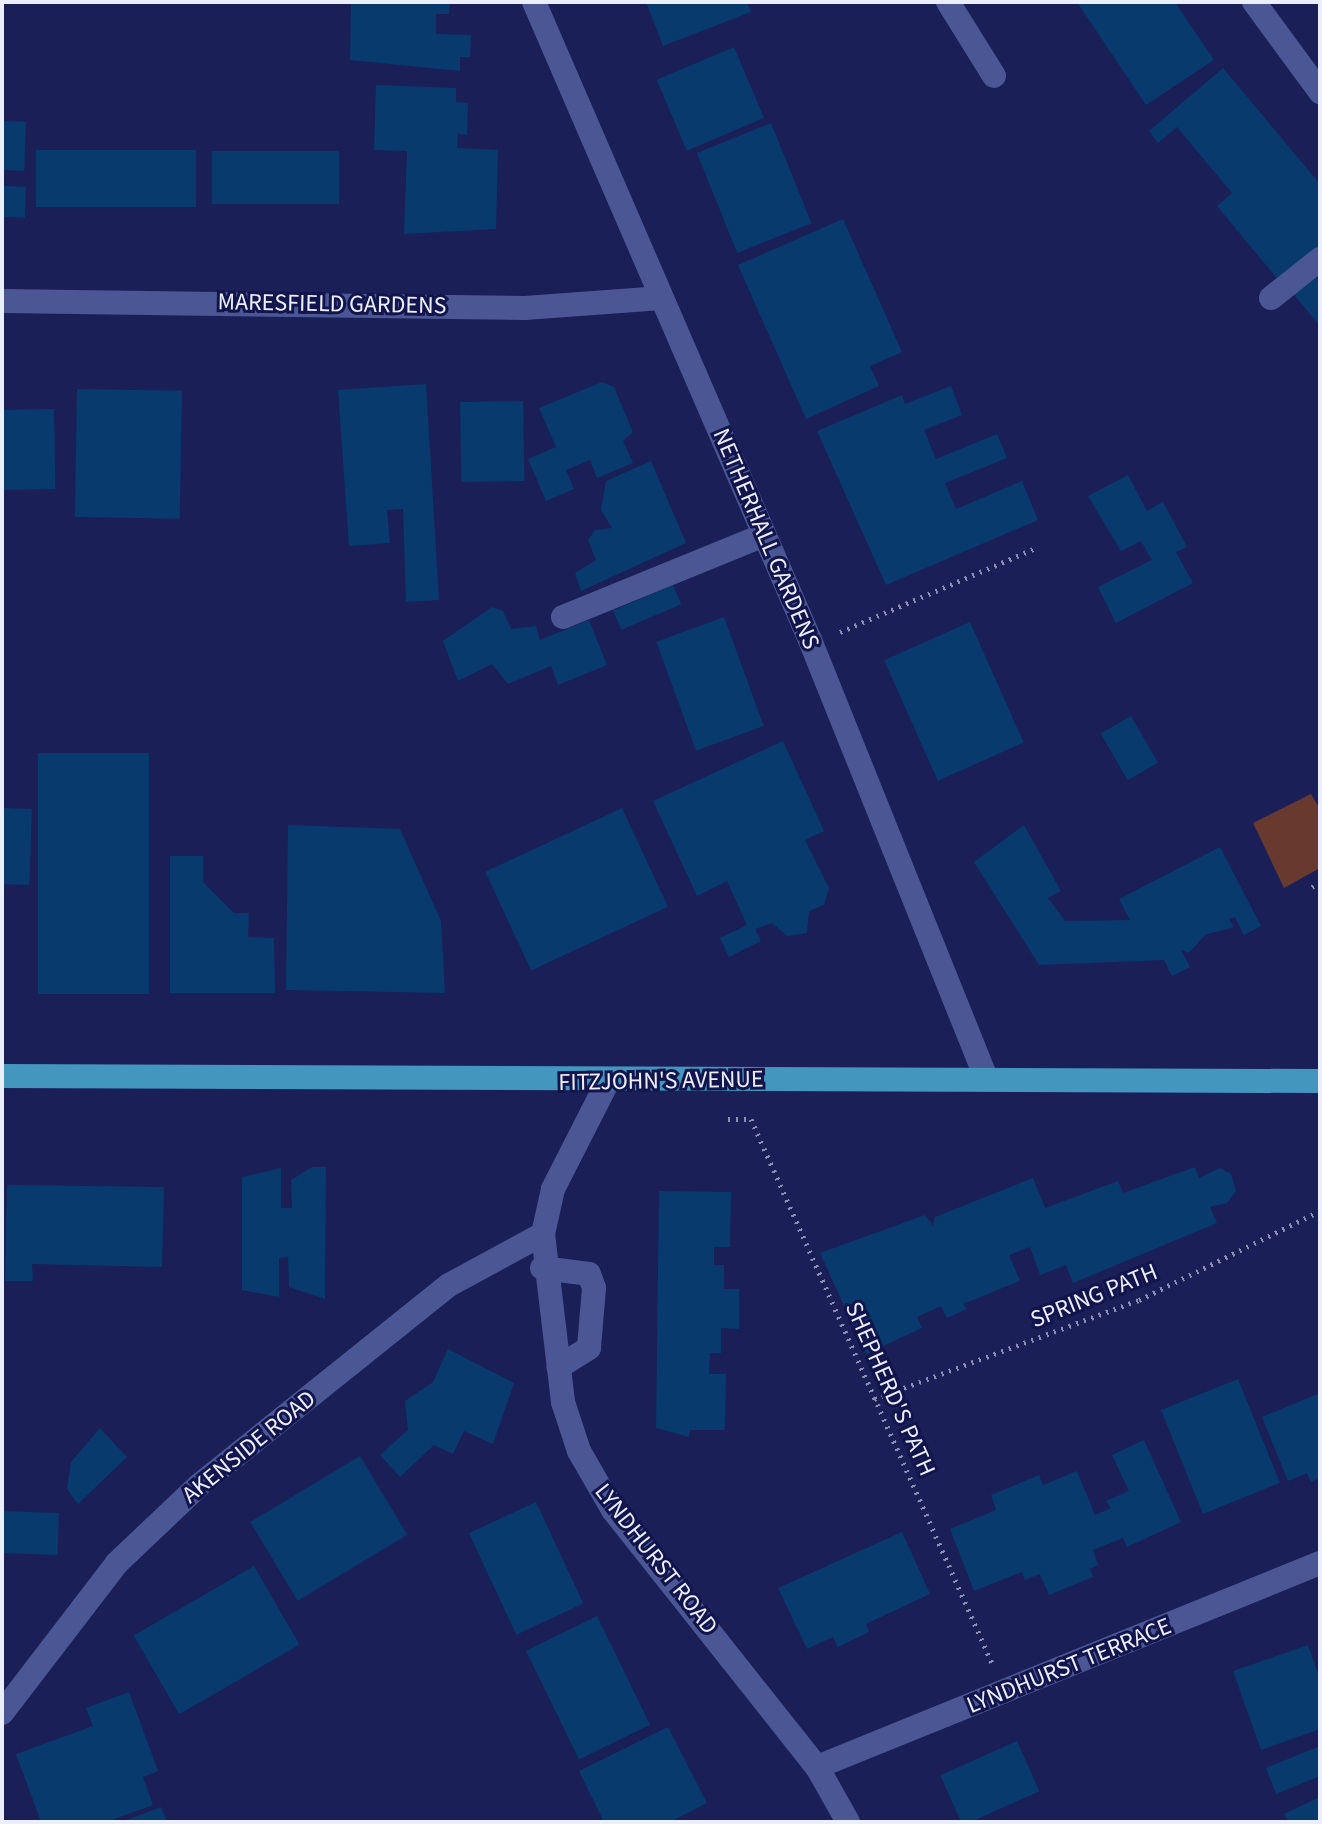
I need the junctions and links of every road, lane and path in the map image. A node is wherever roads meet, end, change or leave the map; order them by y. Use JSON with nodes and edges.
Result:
{"nodes":[{"id":1,"x":534,"y":2,"type":"edge"},
{"id":2,"x":948,"y":2,"type":"edge"},
{"id":3,"x":1254,"y":2,"type":"edge"},
{"id":4,"x":994,"y":76,"type":"dead end"},
{"id":5,"x":1320,"y":92,"type":"edge"},
{"id":6,"x":1320,"y":259,"type":"edge"},
{"id":7,"x":662,"y":298,"type":"junction"},
{"id":8,"x":1271,"y":298,"type":"dead end"},
{"id":9,"x":2,"y":301,"type":"edge"},
{"id":10,"x":764,"y":535,"type":"junction"},
{"id":11,"x":1038,"y":547,"type":"dead end"},
{"id":12,"x":563,"y":617,"type":"dead end"},
{"id":13,"x":810,"y":640,"type":"junction"},
{"id":14,"x":1320,"y":882,"type":"edge"},
{"id":15,"x":1312,"y":887,"type":"dead end"},
{"id":16,"x":2,"y":1076,"type":"edge"},
{"id":17,"x":987,"y":1080,"type":"junction"},
{"id":18,"x":1320,"y":1081,"type":"edge"},
{"id":19,"x":607,"y":1083,"type":"junction"},
{"id":20,"x":728,"y":1119,"type":"dead end"},
{"id":21,"x":1320,"y":1211,"type":"edge"},
{"id":22,"x":543,"y":1234,"type":"junction"},
{"id":23,"x":542,"y":1268,"type":"junction"},
{"id":24,"x":558,"y":1367,"type":"junction"},
{"id":25,"x":874,"y":1399,"type":"junction"},
{"id":26,"x":1320,"y":1563,"type":"edge"},
{"id":27,"x":995,"y":1668,"type":"dead end"},
{"id":28,"x":2,"y":1713,"type":"edge"},
{"id":29,"x":817,"y":1767,"type":"junction"},
{"id":30,"x":848,"y":1822,"type":"edge"}],
"edges":[{"from":1,"to":7,"type":"street","name":"NETHERHALL GARDENS"},
{"from":2,"to":4,"type":"street"},
{"from":3,"to":5,"type":"street"},
{"from":6,"to":8,"type":"street"},
{"from":7,"to":9,"type":"street","name":"MARESFIELD GARDENS"},
{"from":7,"to":10,"type":"street","name":"NETHERHALL GARDENS"},
{"from":10,"to":12,"type":"street"},
{"from":10,"to":13,"type":"street","name":"NETHERHALL GARDENS"},
{"from":11,"to":13,"type":"path"},
{"from":13,"to":17,"type":"street","name":"NETHERHALL GARDENS"},
{"from":14,"to":15,"type":"path"},
{"from":16,"to":19,"type":"main road","name":"FITZJOHN'S AVENUE"},
{"from":17,"to":18,"type":"main road","name":"FITZJOHN'S AVENUE"},
{"from":17,"to":19,"type":"main road","name":"FITZJOHN'S AVENUE"},
{"from":19,"to":22,"type":"street","name":"LYNDHURST ROAD"},
{"from":20,"to":25,"type":"path","name":"SHEPHERD'S PATH"},
{"from":21,"to":25,"type":"path","name":"SPRING PATH"},
{"from":22,"to":23,"type":"street","name":"LYNDHURST ROAD"},
{"from":22,"to":28,"type":"street","name":"AKENSIDE ROAD"},
{"from":23,"to":24,"type":"street","name":"LYNDHURST ROAD"},
{"from":23,"to":24,"type":"street"},
{"from":24,"to":29,"type":"street","name":"LYNDHURST ROAD"},
{"from":25,"to":27,"type":"path","name":"SHEPHERD'S PATH"},
{"from":26,"to":29,"type":"street","name":"LYNDHURST TERRACE"},
{"from":29,"to":30,"type":"street","name":"LYNDHURST ROAD"}]}
